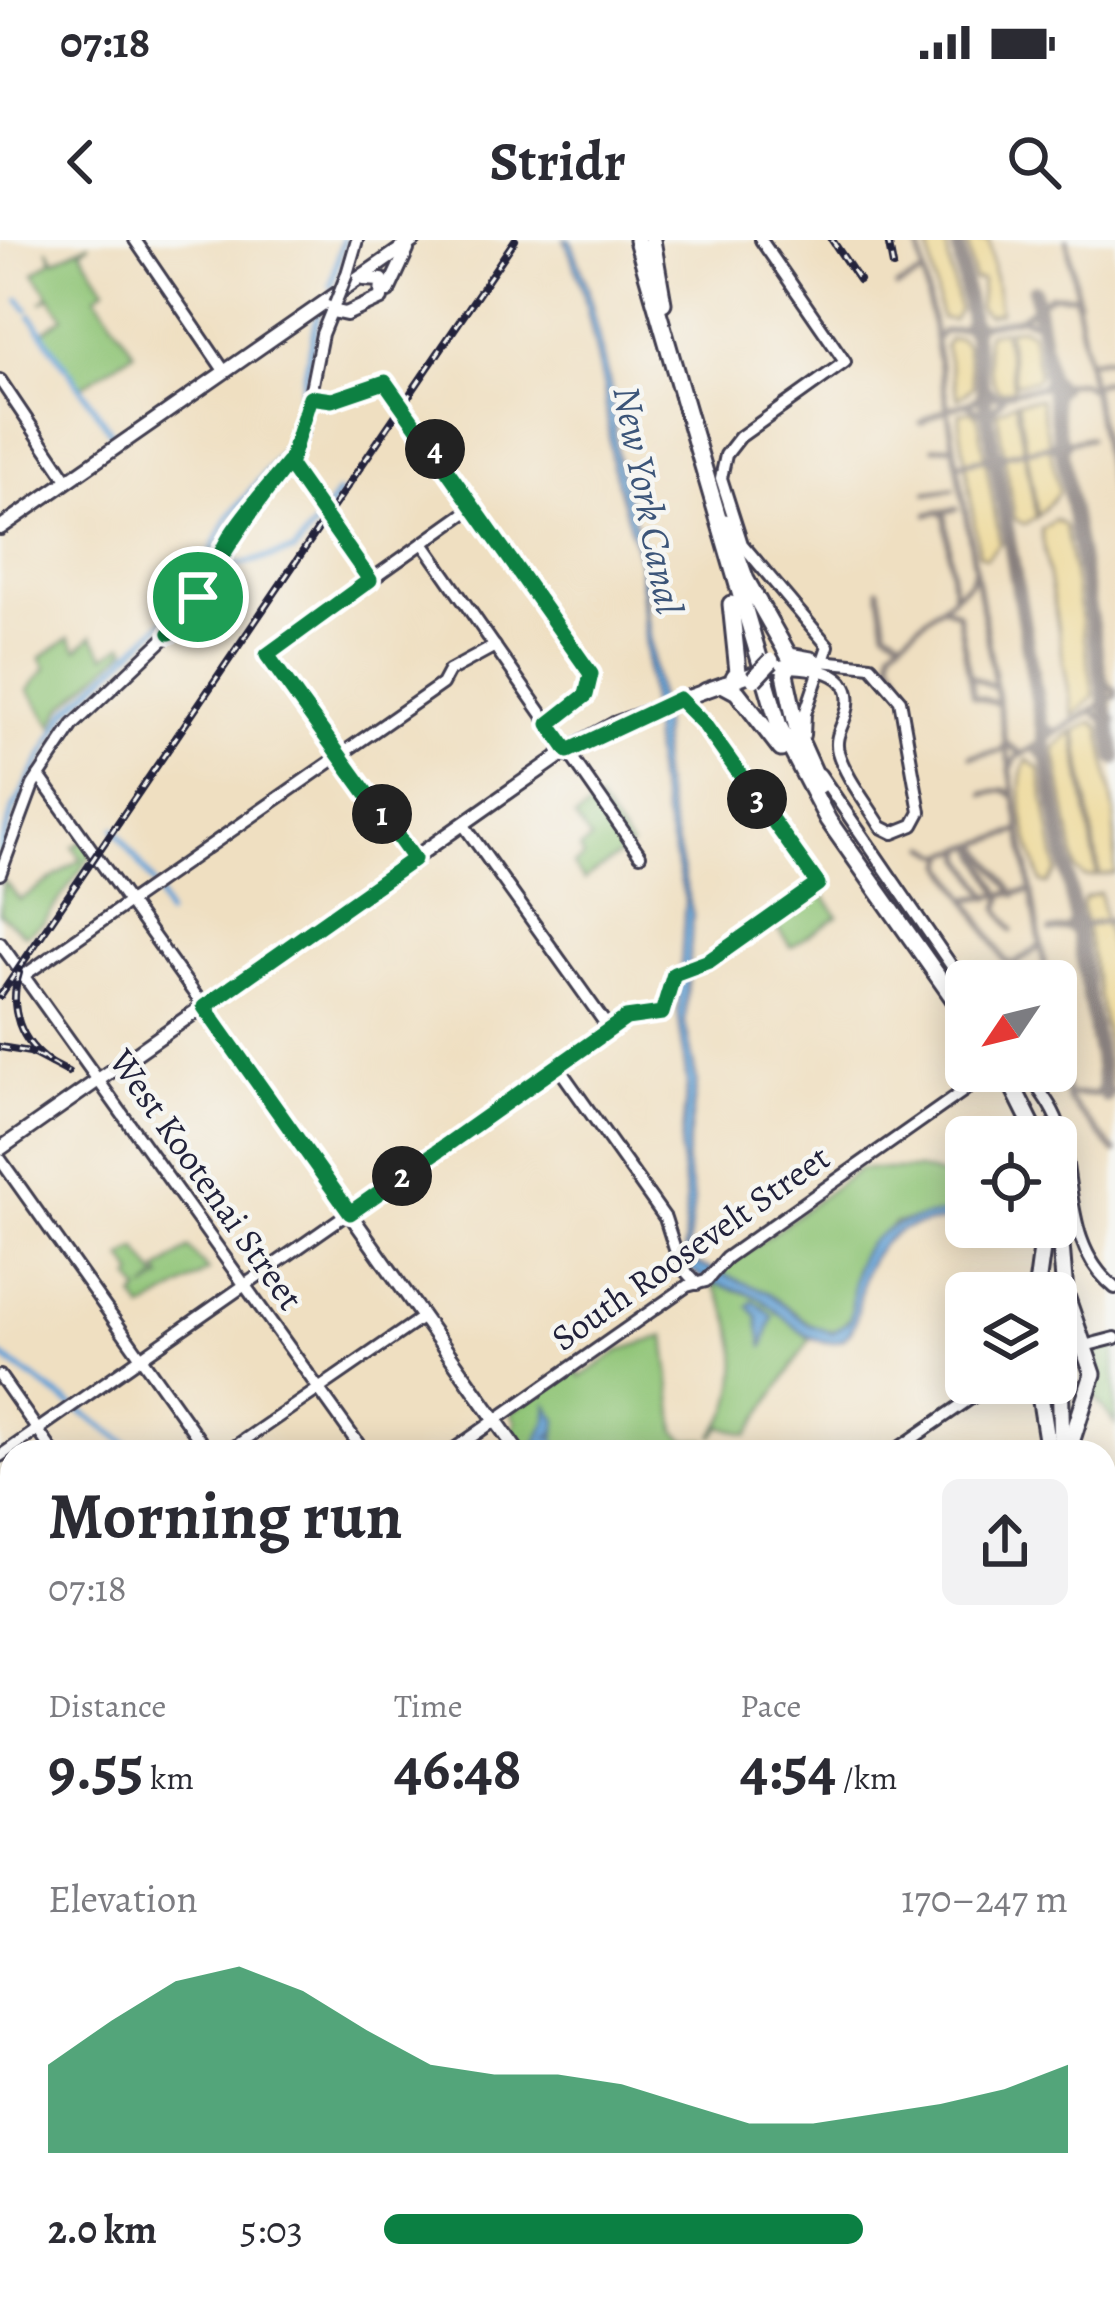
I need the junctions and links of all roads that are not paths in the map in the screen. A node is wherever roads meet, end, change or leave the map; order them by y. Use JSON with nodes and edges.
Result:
{"nodes":[{"id":1,"x":135,"y":240,"type":"edge"},
{"id":2,"x":357,"y":240,"type":"edge"},
{"id":3,"x":394,"y":240,"type":"edge"},
{"id":4,"x":413,"y":240,"type":"edge"},
{"id":5,"x":627,"y":240,"type":"edge"},
{"id":6,"x":760,"y":240,"type":"edge"},
{"id":7,"x":648,"y":243,"type":"edge"},
{"id":8,"x":373,"y":263,"type":"junction"},
{"id":9,"x":333,"y":304,"type":"junction"},
{"id":10,"x":671,"y":366,"type":"junction"},
{"id":11,"x":224,"y":371,"type":"junction"},
{"id":12,"x":0,"y":380,"type":"edge"},
{"id":13,"x":310,"y":397,"type":"junction"},
{"id":14,"x":288,"y":463,"type":"junction"},
{"id":15,"x":67,"y":479,"type":"junction"},
{"id":16,"x":706,"y":490,"type":"junction"},
{"id":17,"x":475,"y":506,"type":"junction"},
{"id":18,"x":719,"y":507,"type":"junction"},
{"id":19,"x":0,"y":526,"type":"edge"},
{"id":20,"x":423,"y":543,"type":"junction"},
{"id":21,"x":370,"y":580,"type":"junction"},
{"id":22,"x":775,"y":635,"type":"junction"},
{"id":23,"x":495,"y":646,"type":"junction"},
{"id":24,"x":736,"y":647,"type":"junction"},
{"id":25,"x":819,"y":664,"type":"junction"},
{"id":26,"x":851,"y":664,"type":"junction"},
{"id":27,"x":768,"y":669,"type":"junction"},
{"id":28,"x":881,"y":674,"type":"junction"},
{"id":29,"x":729,"y":681,"type":"junction"},
{"id":30,"x":842,"y":682,"type":"junction"},
{"id":31,"x":662,"y":706,"type":"junction"},
{"id":32,"x":755,"y":713,"type":"junction"},
{"id":33,"x":549,"y":724,"type":"junction"},
{"id":34,"x":566,"y":752,"type":"junction"},
{"id":35,"x":338,"y":755,"type":"junction"},
{"id":36,"x":39,"y":776,"type":"junction"},
{"id":37,"x":863,"y":794,"type":"junction"},
{"id":38,"x":458,"y":828,"type":"junction"},
{"id":39,"x":851,"y":840,"type":"junction"},
{"id":40,"x":640,"y":855,"type":"dead end"},
{"id":41,"x":414,"y":859,"type":"junction"},
{"id":42,"x":859,"y":865,"type":"junction"},
{"id":43,"x":0,"y":874,"type":"edge"},
{"id":44,"x":130,"y":901,"type":"junction"},
{"id":45,"x":0,"y":943,"type":"edge"},
{"id":46,"x":947,"y":960,"type":"edge"},
{"id":47,"x":945,"y":973,"type":"edge"},
{"id":48,"x":26,"y":974,"type":"junction"},
{"id":49,"x":945,"y":986,"type":"edge"},
{"id":50,"x":204,"y":1007,"type":"junction"},
{"id":51,"x":189,"y":1018,"type":"junction"},
{"id":52,"x":216,"y":1025,"type":"junction"},
{"id":53,"x":610,"y":1030,"type":"junction"},
{"id":54,"x":558,"y":1067,"type":"junction"},
{"id":55,"x":100,"y":1079,"type":"junction"},
{"id":56,"x":962,"y":1092,"type":"edge"},
{"id":57,"x":0,"y":1149,"type":"edge"},
{"id":58,"x":0,"y":1159,"type":"edge"},
{"id":59,"x":350,"y":1213,"type":"junction"},
{"id":60,"x":1058,"y":1248,"type":"edge"},
{"id":61,"x":1060,"y":1248,"type":"edge"},
{"id":62,"x":1076,"y":1248,"type":"edge"},
{"id":63,"x":706,"y":1279,"type":"junction"},
{"id":64,"x":245,"y":1286,"type":"junction"},
{"id":65,"x":1115,"y":1288,"type":"edge"},
{"id":66,"x":423,"y":1317,"type":"junction"},
{"id":67,"x":1115,"y":1338,"type":"edge"},
{"id":68,"x":1084,"y":1345,"type":"junction"},
{"id":69,"x":1077,"y":1347,"type":"edge"},
{"id":70,"x":142,"y":1358,"type":"junction"},
{"id":71,"x":0,"y":1376,"type":"edge"},
{"id":72,"x":319,"y":1389,"type":"junction"},
{"id":73,"x":963,"y":1404,"type":"edge"},
{"id":74,"x":1044,"y":1404,"type":"edge"},
{"id":75,"x":1055,"y":1404,"type":"edge"},
{"id":76,"x":496,"y":1421,"type":"junction"},
{"id":77,"x":38,"y":1430,"type":"junction"},
{"id":78,"x":23,"y":1440,"type":"edge"},
{"id":79,"x":45,"y":1440,"type":"edge"},
{"id":80,"x":200,"y":1440,"type":"edge"},
{"id":81,"x":245,"y":1440,"type":"edge"},
{"id":82,"x":355,"y":1440,"type":"edge"},
{"id":83,"x":468,"y":1440,"type":"edge"},
{"id":84,"x":509,"y":1440,"type":"edge"},
{"id":85,"x":910,"y":1440,"type":"edge"},
{"id":86,"x":1055,"y":1440,"type":"edge"},
{"id":87,"x":1057,"y":1440,"type":"edge"},
{"id":88,"x":1058,"y":1440,"type":"edge"},
{"id":89,"x":1065,"y":1440,"type":"edge"}],
"edges":[{"from":1,"to":11,"type":"street"},
{"from":2,"to":9,"type":"street","bridge":true},
{"from":3,"to":8,"type":"main road"},
{"from":4,"to":8,"type":"main road"},
{"from":4,"to":9,"type":"main road"},
{"from":4,"to":9,"type":"main road"},
{"from":5,"to":10,"type":"highway"},
{"from":6,"to":25,"type":"street"},
{"from":7,"to":10,"type":"highway"},
{"from":7,"to":18,"type":"highway"},
{"from":8,"to":11,"type":"main road"},
{"from":9,"to":11,"type":"main road"},
{"from":9,"to":13,"type":"street"},
{"from":10,"to":16,"type":"highway"},
{"from":11,"to":15,"type":"main road"},
{"from":12,"to":15,"type":"street"},
{"from":13,"to":14,"type":"street"},
{"from":13,"to":17,"type":"street"},
{"from":14,"to":21,"type":"street"},
{"from":14,"to":36,"type":"street"},
{"from":15,"to":19,"type":"main road"},
{"from":16,"to":24,"type":"highway"},
{"from":16,"to":42,"type":"highway"},
{"from":17,"to":20,"type":"street"},
{"from":17,"to":33,"type":"street"},
{"from":18,"to":22,"type":"highway"},
{"from":18,"to":27,"type":"highway"},
{"from":20,"to":21,"type":"street"},
{"from":20,"to":23,"type":"street"},
{"from":21,"to":35,"type":"street"},
{"from":22,"to":25,"type":"highway"},
{"from":22,"to":27,"type":"highway"},
{"from":23,"to":33,"type":"street"},
{"from":23,"to":35,"type":"street"},
{"from":24,"to":27,"type":"highway"},
{"from":24,"to":29,"type":"highway"},
{"from":25,"to":26,"type":"street"},
{"from":25,"to":27,"type":"street"},
{"from":25,"to":30,"type":"street"},
{"from":25,"to":46,"type":"street"},
{"from":26,"to":28,"type":"street"},
{"from":26,"to":30,"type":"street"},
{"from":27,"to":32,"type":"highway"},
{"from":27,"to":39,"type":"highway"},
{"from":27,"to":39,"type":"highway"},
{"from":28,"to":37,"type":"street"},
{"from":28,"to":37,"type":"street"},
{"from":29,"to":31,"type":"main road"},
{"from":29,"to":32,"type":"highway"},
{"from":30,"to":37,"type":"street"},
{"from":31,"to":34,"type":"main road"},
{"from":31,"to":53,"type":"street"},
{"from":32,"to":42,"type":"highway"},
{"from":33,"to":34,"type":"street"},
{"from":34,"to":38,"type":"main road"},
{"from":34,"to":40,"type":"street"},
{"from":35,"to":41,"type":"street"},
{"from":35,"to":44,"type":"street"},
{"from":36,"to":43,"type":"street"},
{"from":36,"to":44,"type":"street"},
{"from":38,"to":41,"type":"main road"},
{"from":38,"to":53,"type":"street"},
{"from":39,"to":47,"type":"highway"},
{"from":41,"to":50,"type":"main road"},
{"from":42,"to":49,"type":"highway"},
{"from":44,"to":48,"type":"street"},
{"from":44,"to":50,"type":"street"},
{"from":45,"to":48,"type":"street","name":"West Kootenai Street"},
{"from":48,"to":55,"type":"street","name":"West Kootenai Street"},
{"from":50,"to":51,"type":"main road"},
{"from":50,"to":52,"type":"main road"},
{"from":51,"to":52,"type":"main road"},
{"from":51,"to":55,"type":"main road"},
{"from":52,"to":59,"type":"main road"},
{"from":53,"to":54,"type":"street"},
{"from":54,"to":59,"type":"street"},
{"from":54,"to":63,"type":"street"},
{"from":55,"to":57,"type":"main road"},
{"from":55,"to":64,"type":"street","name":"West Kootenai Street"},
{"from":56,"to":63,"type":"street","name":"South Roosevelt Street"},
{"from":58,"to":70,"type":"street"},
{"from":59,"to":64,"type":"street"},
{"from":59,"to":66,"type":"main road"},
{"from":60,"to":88,"type":"highway"},
{"from":61,"to":68,"type":"highway"},
{"from":62,"to":65,"type":"street"},
{"from":63,"to":76,"type":"street","name":"South Roosevelt Street"},
{"from":64,"to":70,"type":"street"},
{"from":64,"to":72,"type":"street","name":"West Kootenai Street"},
{"from":66,"to":72,"type":"street"},
{"from":66,"to":76,"type":"main road"},
{"from":67,"to":68,"type":"street"},
{"from":68,"to":69,"type":"street"},
{"from":68,"to":89,"type":"highway"},
{"from":70,"to":77,"type":"street"},
{"from":70,"to":80,"type":"street"},
{"from":71,"to":77,"type":"street"},
{"from":72,"to":81,"type":"street"},
{"from":72,"to":82,"type":"street","name":"West Kootenai Street"},
{"from":73,"to":85,"type":"street"},
{"from":74,"to":86,"type":"highway"},
{"from":75,"to":87,"type":"highway"},
{"from":76,"to":83,"type":"street","name":"South Roosevelt Street"},
{"from":76,"to":84,"type":"main road"},
{"from":77,"to":78,"type":"street"},
{"from":77,"to":79,"type":"street"}]}
